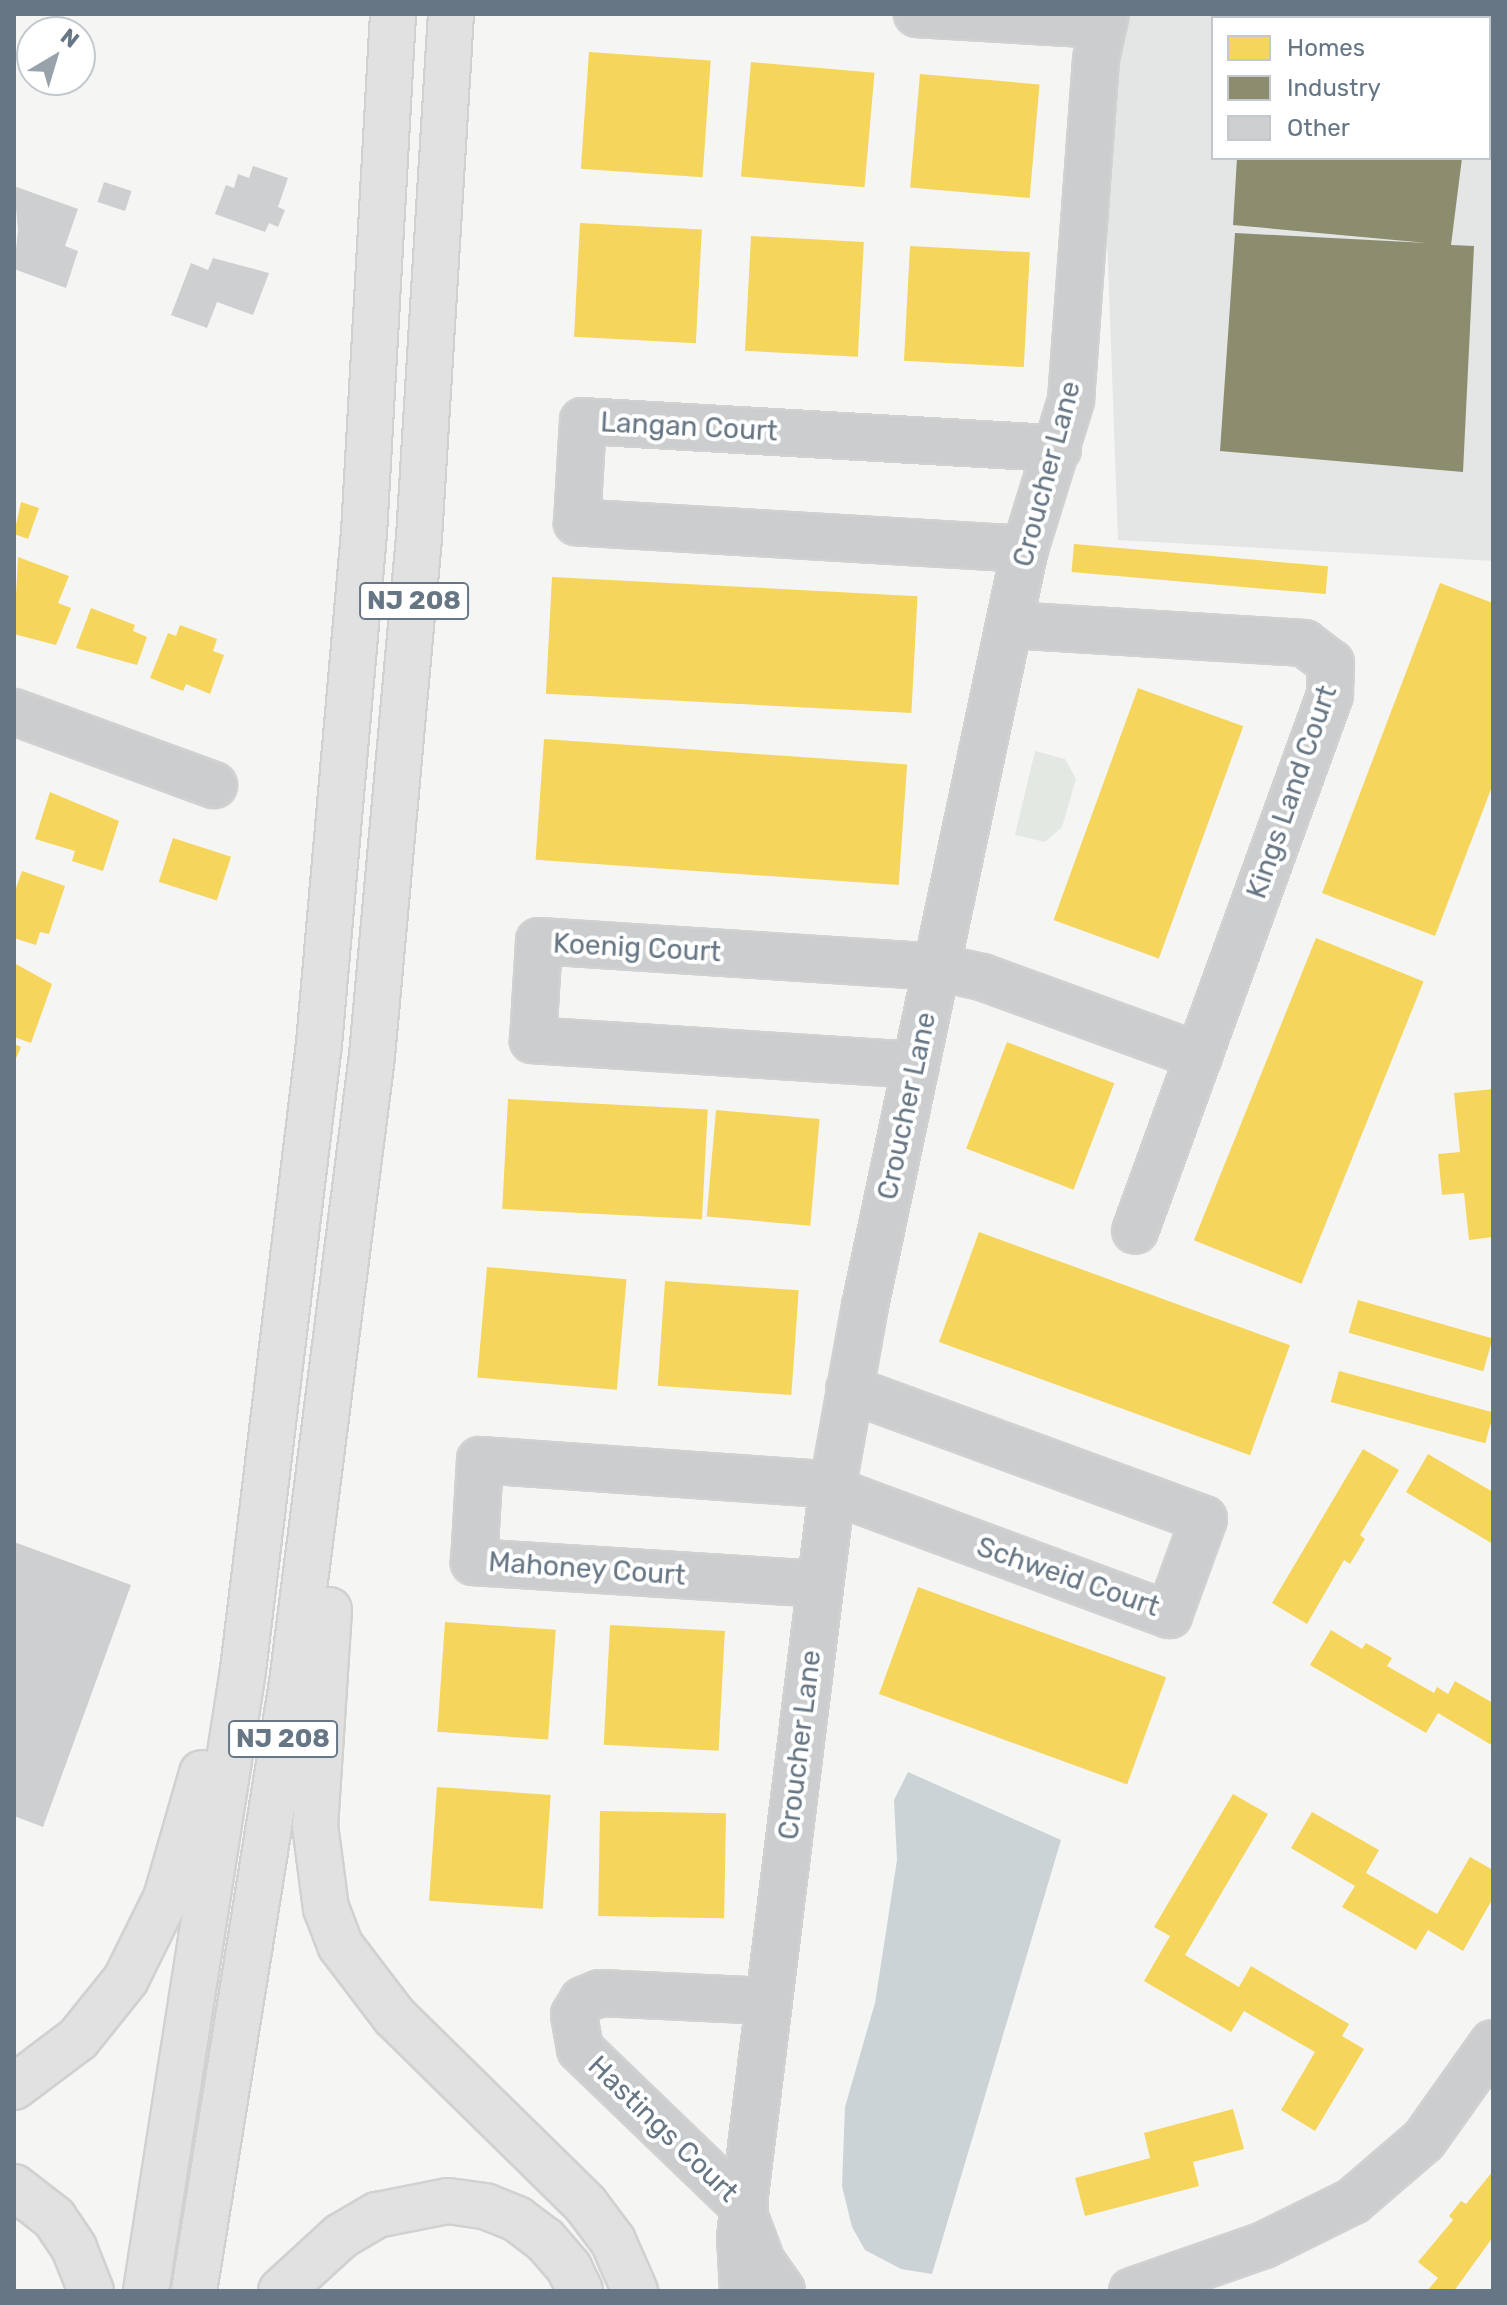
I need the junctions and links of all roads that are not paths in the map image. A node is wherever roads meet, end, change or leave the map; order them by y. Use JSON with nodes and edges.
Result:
{"nodes":[{"id":1,"x":393,"y":14,"type":"edge"},
{"id":2,"x":451,"y":14,"type":"edge"},
{"id":3,"x":917,"y":14,"type":"edge"},
{"id":4,"x":1103,"y":19,"type":"edge"},
{"id":5,"x":1058,"y":448,"type":"junction"},
{"id":6,"x":1025,"y":549,"type":"junction"},
{"id":7,"x":1009,"y":625,"type":"junction"},
{"id":8,"x":14,"y":712,"type":"edge"},
{"id":9,"x":214,"y":785,"type":"dead end"},
{"id":10,"x":936,"y":967,"type":"junction"},
{"id":11,"x":1199,"y":1056,"type":"junction"},
{"id":12,"x":916,"y":1065,"type":"junction"},
{"id":13,"x":357,"y":1186,"type":"junction"},
{"id":14,"x":1135,"y":1231,"type":"dead end"},
{"id":15,"x":849,"y":1389,"type":"junction"},
{"id":16,"x":267,"y":1486,"type":"junction"},
{"id":17,"x":832,"y":1491,"type":"junction"},
{"id":18,"x":820,"y":1584,"type":"junction"},
{"id":19,"x":768,"y":2001,"type":"junction"},
{"id":20,"x":1493,"y":2043,"type":"edge"},
{"id":21,"x":14,"y":2087,"type":"edge"},
{"id":22,"x":14,"y":2187,"type":"edge"},
{"id":23,"x":745,"y":2208,"type":"junction"},
{"id":24,"x":91,"y":2291,"type":"edge"},
{"id":25,"x":146,"y":2291,"type":"edge"},
{"id":26,"x":194,"y":2291,"type":"edge"},
{"id":27,"x":281,"y":2291,"type":"edge"},
{"id":28,"x":580,"y":2291,"type":"edge"},
{"id":29,"x":635,"y":2291,"type":"edge"},
{"id":30,"x":743,"y":2291,"type":"edge"},
{"id":31,"x":782,"y":2291,"type":"edge"},
{"id":32,"x":1132,"y":2291,"type":"edge"}],
"edges":[{"from":1,"to":16,"type":"highway","number":"NJ 208"},
{"from":2,"to":13,"type":"highway","number":"NJ 208"},
{"from":3,"to":4,"type":"street"},
{"from":4,"to":5,"type":"street","name":"Croucher Lane"},
{"from":5,"to":6,"type":"street","name":"Croucher Lane"},
{"from":5,"to":6,"type":"street","name":"Langan Court"},
{"from":6,"to":7,"type":"street","name":"Croucher Lane"},
{"from":7,"to":10,"type":"street","name":"Croucher Lane"},
{"from":7,"to":11,"type":"street","name":"Kings Land Court"},
{"from":8,"to":9,"type":"street"},
{"from":10,"to":11,"type":"street","name":"Koenig Court"},
{"from":10,"to":12,"type":"street","name":"Croucher Lane"},
{"from":10,"to":12,"type":"street","name":"Koenig Court"},
{"from":11,"to":14,"type":"street","name":"Kings Land Court"},
{"from":12,"to":15,"type":"street","name":"Croucher Lane"},
{"from":13,"to":26,"type":"highway","number":"NJ 208"},
{"from":13,"to":29,"type":"highway"},
{"from":15,"to":17,"type":"street","name":"Croucher Lane"},
{"from":15,"to":17,"type":"street","name":"Schweid Court"},
{"from":16,"to":21,"type":"highway"},
{"from":16,"to":25,"type":"highway","number":"NJ 208"},
{"from":17,"to":18,"type":"street","name":"Croucher Lane"},
{"from":17,"to":18,"type":"street","name":"Mahoney Court"},
{"from":18,"to":19,"type":"street","name":"Croucher Lane"},
{"from":19,"to":23,"type":"street","name":"Croucher Lane"},
{"from":19,"to":23,"type":"street","name":"Hastings Court"},
{"from":20,"to":32,"type":"street"},
{"from":22,"to":24,"type":"highway"},
{"from":23,"to":30,"type":"street","name":"Croucher Lane"},
{"from":23,"to":31,"type":"street","name":"Croucher Lane"},
{"from":27,"to":28,"type":"highway"}]}
